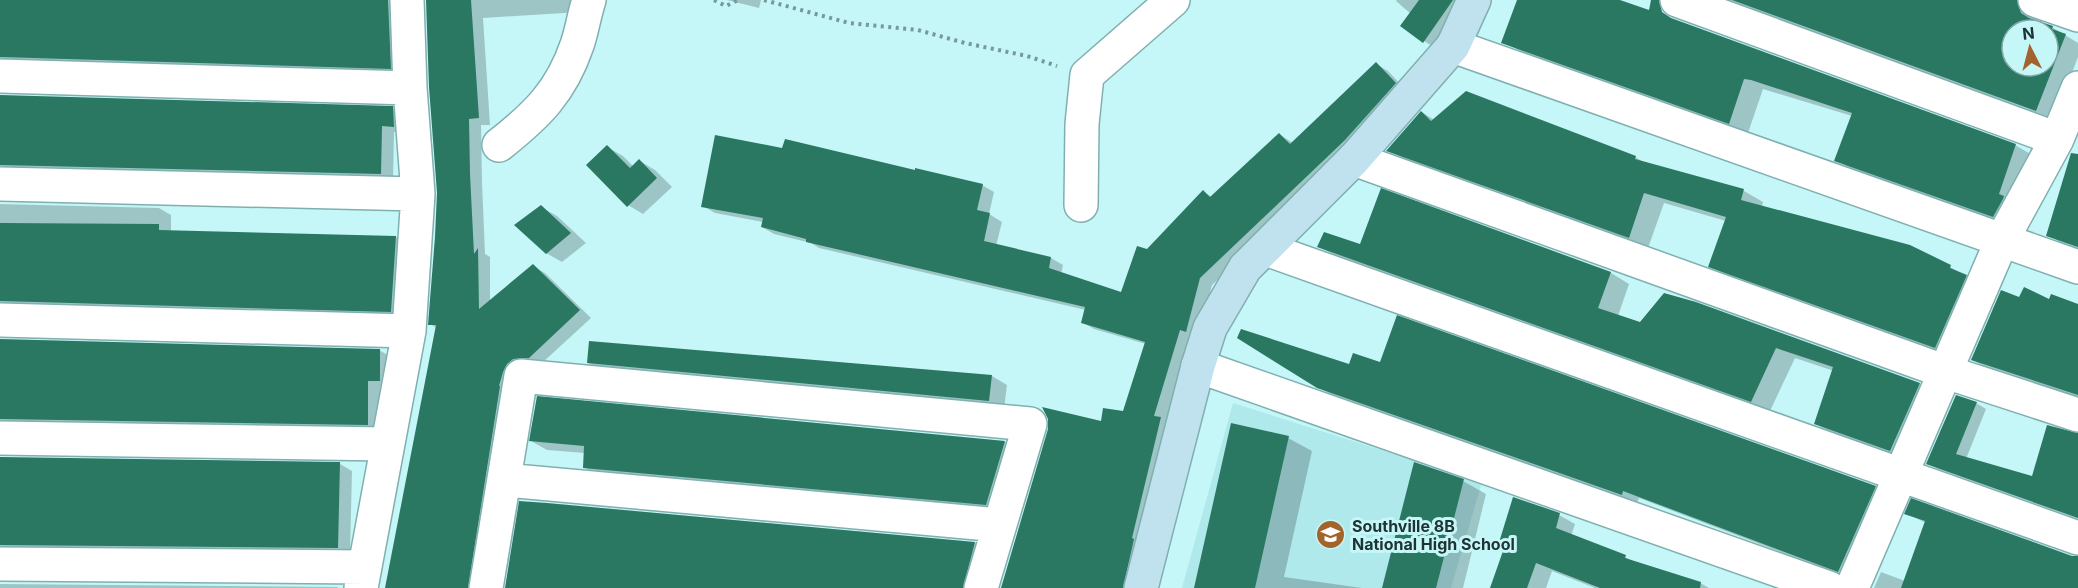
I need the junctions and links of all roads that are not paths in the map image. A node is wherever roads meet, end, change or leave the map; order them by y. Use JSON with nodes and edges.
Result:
{"nodes":[{"id":1,"x":408,"y":0,"type":"edge"},
{"id":2,"x":589,"y":0,"type":"edge"},
{"id":3,"x":1173,"y":0,"type":"edge"},
{"id":4,"x":1474,"y":0,"type":"edge"},
{"id":5,"x":1677,"y":0,"type":"edge"},
{"id":6,"x":2036,"y":0,"type":"edge"},
{"id":7,"x":2078,"y":15,"type":"edge"},
{"id":8,"x":1453,"y":46,"type":"junction"},
{"id":9,"x":0,"y":76,"type":"edge"},
{"id":10,"x":410,"y":88,"type":"junction"},
{"id":11,"x":2078,"y":88,"type":"edge"},
{"id":12,"x":2057,"y":139,"type":"junction"},
{"id":13,"x":499,"y":145,"type":"dead end"},
{"id":14,"x":1354,"y":159,"type":"junction"},
{"id":15,"x":0,"y":184,"type":"edge"},
{"id":16,"x":418,"y":194,"type":"junction"},
{"id":17,"x":1081,"y":205,"type":"dead end"},
{"id":18,"x":2002,"y":240,"type":"junction"},
{"id":19,"x":1266,"y":249,"type":"junction"},
{"id":20,"x":2078,"y":267,"type":"edge"},
{"id":21,"x":0,"y":320,"type":"edge"},
{"id":22,"x":409,"y":331,"type":"junction"},
{"id":23,"x":1198,"y":366,"type":"junction"},
{"id":24,"x":1946,"y":372,"type":"junction"},
{"id":25,"x":2078,"y":415,"type":"edge"},
{"id":26,"x":0,"y":438,"type":"edge"},
{"id":27,"x":387,"y":444,"type":"junction"},
{"id":28,"x":1901,"y":475,"type":"junction"},
{"id":29,"x":505,"y":480,"type":"junction"},
{"id":30,"x":999,"y":525,"type":"junction"},
{"id":31,"x":2078,"y":538,"type":"edge"},
{"id":32,"x":0,"y":564,"type":"edge"},
{"id":33,"x":363,"y":578,"type":"edge"},
{"id":34,"x":486,"y":588,"type":"edge"},
{"id":35,"x":981,"y":588,"type":"edge"},
{"id":36,"x":1141,"y":588,"type":"edge"},
{"id":37,"x":1829,"y":588,"type":"edge"},
{"id":38,"x":1852,"y":588,"type":"edge"}],
"edges":[{"from":1,"to":10,"type":"street"},
{"from":2,"to":13,"type":"street"},
{"from":3,"to":17,"type":"street"},
{"from":4,"to":8,"type":"street"},
{"from":5,"to":12,"type":"street"},
{"from":6,"to":7,"type":"street"},
{"from":8,"to":14,"type":"street"},
{"from":8,"to":18,"type":"street"},
{"from":9,"to":10,"type":"street"},
{"from":10,"to":16,"type":"street"},
{"from":11,"to":12,"type":"street"},
{"from":12,"to":18,"type":"street"},
{"from":14,"to":19,"type":"street"},
{"from":14,"to":24,"type":"street"},
{"from":15,"to":16,"type":"street"},
{"from":16,"to":22,"type":"street"},
{"from":18,"to":20,"type":"street"},
{"from":18,"to":24,"type":"street"},
{"from":19,"to":23,"type":"street"},
{"from":19,"to":28,"type":"street"},
{"from":21,"to":22,"type":"street"},
{"from":22,"to":27,"type":"street"},
{"from":23,"to":36,"type":"street"},
{"from":23,"to":37,"type":"street"},
{"from":24,"to":25,"type":"street"},
{"from":24,"to":28,"type":"street"},
{"from":26,"to":27,"type":"street"},
{"from":27,"to":33,"type":"street"},
{"from":28,"to":31,"type":"street"},
{"from":28,"to":38,"type":"street"},
{"from":29,"to":30,"type":"street"},
{"from":29,"to":30,"type":"street"},
{"from":29,"to":34,"type":"street"},
{"from":30,"to":35,"type":"street"},
{"from":32,"to":33,"type":"street"}]}
